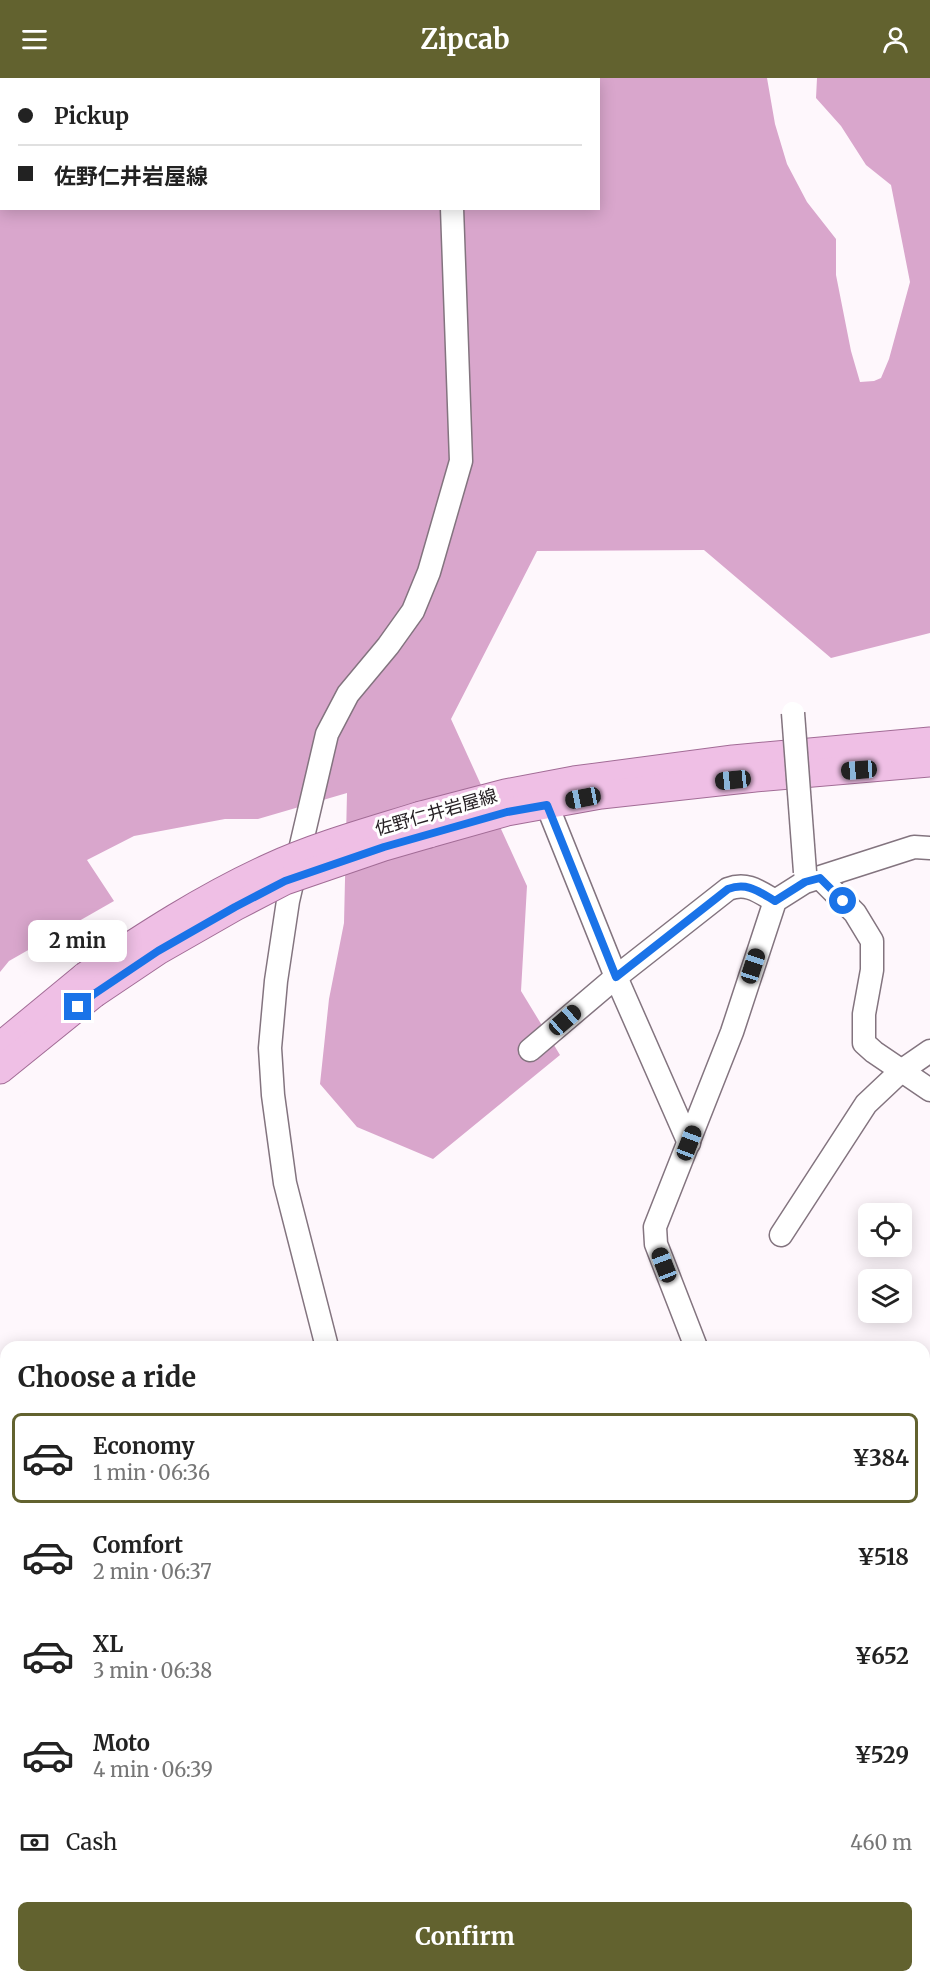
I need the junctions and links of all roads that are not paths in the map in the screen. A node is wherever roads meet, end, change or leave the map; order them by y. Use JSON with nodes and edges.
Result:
{"nodes":[{"id":1,"x":452,"y":210,"type":"edge"},
{"id":2,"x":794,"y":713,"type":"dead end"},
{"id":3,"x":930,"y":741,"type":"edge"},
{"id":4,"x":930,"y":763,"type":"edge"},
{"id":5,"x":547,"y":805,"type":"junction"},
{"id":6,"x":425,"y":824,"type":"junction"},
{"id":7,"x":930,"y":848,"type":"edge"},
{"id":8,"x":810,"y":877,"type":"junction"},
{"id":9,"x":775,"y":901,"type":"junction"},
{"id":10,"x":616,"y":977,"type":"junction"},
{"id":11,"x":89,"y":985,"type":"junction"},
{"id":12,"x":0,"y":1046,"type":"edge"},
{"id":13,"x":531,"y":1050,"type":"dead end"},
{"id":14,"x":930,"y":1051,"type":"edge"},
{"id":15,"x":0,"y":1070,"type":"edge"},
{"id":16,"x":901,"y":1071,"type":"junction"},
{"id":17,"x":930,"y":1090,"type":"edge"},
{"id":18,"x":689,"y":1143,"type":"junction"},
{"id":19,"x":781,"y":1235,"type":"dead end"},
{"id":20,"x":325,"y":1341,"type":"edge"},
{"id":21,"x":694,"y":1341,"type":"edge"}],
"edges":[{"from":1,"to":20,"type":"street"},
{"from":2,"to":8,"type":"street","bridge":true},
{"from":3,"to":6,"type":"main road","name":"佐野仁井岩屋線"},
{"from":4,"to":5,"type":"main road","name":"佐野仁井岩屋線"},
{"from":5,"to":6,"type":"main road","name":"佐野仁井岩屋線"},
{"from":5,"to":10,"type":"street"},
{"from":6,"to":11,"type":"main road","name":"佐野仁井岩屋線","bridge":true},
{"from":7,"to":8,"type":"street"},
{"from":8,"to":9,"type":"street"},
{"from":8,"to":16,"type":"street"},
{"from":9,"to":10,"type":"street"},
{"from":9,"to":18,"type":"street"},
{"from":10,"to":13,"type":"street"},
{"from":10,"to":18,"type":"street"},
{"from":11,"to":12,"type":"main road","name":"佐野仁井岩屋線"},
{"from":11,"to":15,"type":"main road","name":"佐野仁井岩屋線"},
{"from":14,"to":16,"type":"street"},
{"from":16,"to":17,"type":"street"},
{"from":16,"to":19,"type":"street"},
{"from":18,"to":21,"type":"street"}]}
